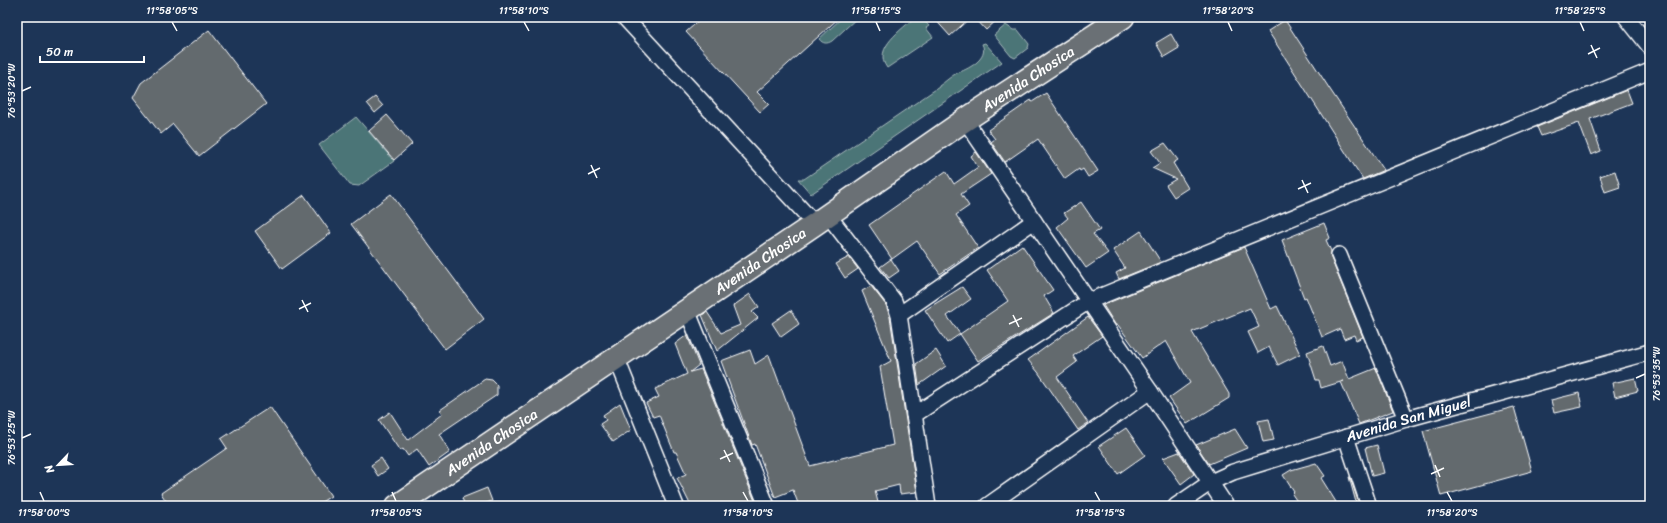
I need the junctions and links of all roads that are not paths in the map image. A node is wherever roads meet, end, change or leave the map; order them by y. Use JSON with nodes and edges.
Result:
{"nodes":[{"id":1,"x":624,"y":17,"type":"edge"},
{"id":2,"x":1123,"y":17,"type":"edge"},
{"id":3,"x":1626,"y":17,"type":"edge"},
{"id":4,"x":1650,"y":47,"type":"edge"},
{"id":5,"x":1650,"y":71,"type":"edge"},
{"id":6,"x":965,"y":120,"type":"junction"},
{"id":7,"x":821,"y":220,"type":"junction"},
{"id":8,"x":1034,"y":221,"type":"junction"},
{"id":9,"x":1339,"y":255,"type":"dead end"},
{"id":10,"x":1089,"y":301,"type":"junction"},
{"id":11,"x":687,"y":310,"type":"junction"},
{"id":12,"x":899,"y":315,"type":"junction"},
{"id":13,"x":1650,"y":352,"type":"edge"},
{"id":14,"x":616,"y":357,"type":"junction"},
{"id":15,"x":1150,"y":391,"type":"junction"},
{"id":16,"x":914,"y":416,"type":"junction"},
{"id":17,"x":1406,"y":419,"type":"junction"},
{"id":18,"x":1346,"y":437,"type":"junction"},
{"id":19,"x":1211,"y":482,"type":"junction"},
{"id":20,"x":396,"y":506,"type":"edge"},
{"id":21,"x":676,"y":506,"type":"edge"},
{"id":22,"x":767,"y":506,"type":"edge"},
{"id":23,"x":928,"y":506,"type":"edge"},
{"id":24,"x":987,"y":506,"type":"edge"},
{"id":25,"x":1176,"y":506,"type":"edge"},
{"id":26,"x":1226,"y":506,"type":"edge"},
{"id":27,"x":1369,"y":506,"type":"edge"}],
"edges":[{"from":1,"to":7,"type":"street"},
{"from":2,"to":6,"type":"main road","name":"Avenida Chosica"},
{"from":3,"to":4,"type":"street"},
{"from":5,"to":10,"type":"street"},
{"from":6,"to":7,"type":"main road","name":"Avenida Chosica"},
{"from":6,"to":8,"type":"street"},
{"from":7,"to":11,"type":"main road","name":"Avenida Chosica"},
{"from":7,"to":12,"type":"street"},
{"from":8,"to":10,"type":"street"},
{"from":8,"to":12,"type":"street"},
{"from":9,"to":17,"type":"street"},
{"from":10,"to":15,"type":"street"},
{"from":10,"to":16,"type":"street"},
{"from":11,"to":14,"type":"main road","name":"Avenida Chosica"},
{"from":11,"to":22,"type":"street"},
{"from":12,"to":16,"type":"street"},
{"from":13,"to":17,"type":"street","name":"Avenida San Miguel"},
{"from":14,"to":20,"type":"main road","name":"Avenida Chosica"},
{"from":14,"to":21,"type":"street"},
{"from":15,"to":19,"type":"street"},
{"from":15,"to":24,"type":"street"},
{"from":16,"to":23,"type":"street"},
{"from":17,"to":18,"type":"street","name":"Avenida San Miguel"},
{"from":18,"to":19,"type":"street","name":"Avenida San Miguel"},
{"from":18,"to":27,"type":"street"},
{"from":19,"to":25,"type":"street","name":"Avenida San Miguel"},
{"from":19,"to":26,"type":"street"}]}
